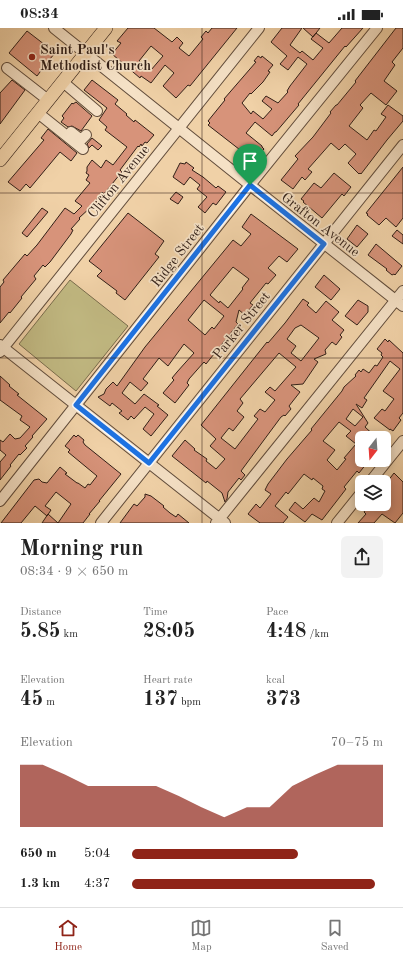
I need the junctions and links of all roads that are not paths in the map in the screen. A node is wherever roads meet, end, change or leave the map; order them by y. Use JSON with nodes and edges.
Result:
{"nodes":[{"id":1,"x":54,"y":28,"type":"edge"},
{"id":2,"x":106,"y":28,"type":"edge"},
{"id":3,"x":259,"y":28,"type":"edge"},
{"id":4,"x":376,"y":28,"type":"edge"},
{"id":5,"x":86,"y":53,"type":"junction"},
{"id":6,"x":7,"y":68,"type":"dead end"},
{"id":7,"x":63,"y":82,"type":"junction"},
{"id":8,"x":42,"y":107,"type":"junction"},
{"id":9,"x":97,"y":111,"type":"dead end"},
{"id":10,"x":178,"y":128,"type":"junction"},
{"id":11,"x":86,"y":135,"type":"dead end"},
{"id":12,"x":403,"y":145,"type":"edge"},
{"id":13,"x":82,"y":149,"type":"dead end"},
{"id":14,"x":0,"y":160,"type":"edge"},
{"id":15,"x":250,"y":185,"type":"junction"},
{"id":16,"x":324,"y":244,"type":"junction"},
{"id":17,"x":403,"y":292,"type":"edge"},
{"id":18,"x":399,"y":303,"type":"edge"},
{"id":19,"x":1,"y":348,"type":"edge"},
{"id":20,"x":76,"y":405,"type":"junction"},
{"id":21,"x":403,"y":441,"type":"edge"},
{"id":22,"x":149,"y":463,"type":"junction"},
{"id":23,"x":376,"y":475,"type":"edge"},
{"id":24,"x":0,"y":501,"type":"edge"},
{"id":25,"x":355,"y":501,"type":"edge"},
{"id":26,"x":220,"y":522,"type":"edge"},
{"id":27,"x":101,"y":523,"type":"edge"},
{"id":28,"x":337,"y":523,"type":"edge"}],
"edges":[{"from":1,"to":5,"type":"street","name":"Grafton Avenue"},
{"from":2,"to":5,"type":"main road"},
{"from":3,"to":10,"type":"street","name":"Clifton Avenue"},
{"from":4,"to":15,"type":"street","name":"Ridge Street"},
{"from":5,"to":7,"type":"main road"},
{"from":5,"to":10,"type":"street","name":"Grafton Avenue"},
{"from":6,"to":8,"type":"street"},
{"from":7,"to":8,"type":"main road"},
{"from":7,"to":9,"type":"street"},
{"from":8,"to":11,"type":"street"},
{"from":8,"to":13,"type":"street"},
{"from":8,"to":14,"type":"main road"},
{"from":10,"to":15,"type":"street","name":"Grafton Avenue"},
{"from":10,"to":19,"type":"street","name":"Clifton Avenue"},
{"from":12,"to":16,"type":"street","name":"Parker Street"},
{"from":15,"to":16,"type":"street","name":"Grafton Avenue"},
{"from":15,"to":20,"type":"street","name":"Ridge Street"},
{"from":16,"to":18,"type":"street","name":"Grafton Avenue"},
{"from":16,"to":22,"type":"street","name":"Parker Street"},
{"from":17,"to":18,"type":"street"},
{"from":18,"to":26,"type":"street"},
{"from":19,"to":20,"type":"street"},
{"from":20,"to":22,"type":"street"},
{"from":20,"to":24,"type":"street","name":"Ridge Street"},
{"from":21,"to":23,"type":"street"},
{"from":22,"to":26,"type":"street"},
{"from":22,"to":27,"type":"street","name":"Parker Street"},
{"from":25,"to":28,"type":"street"}]}
